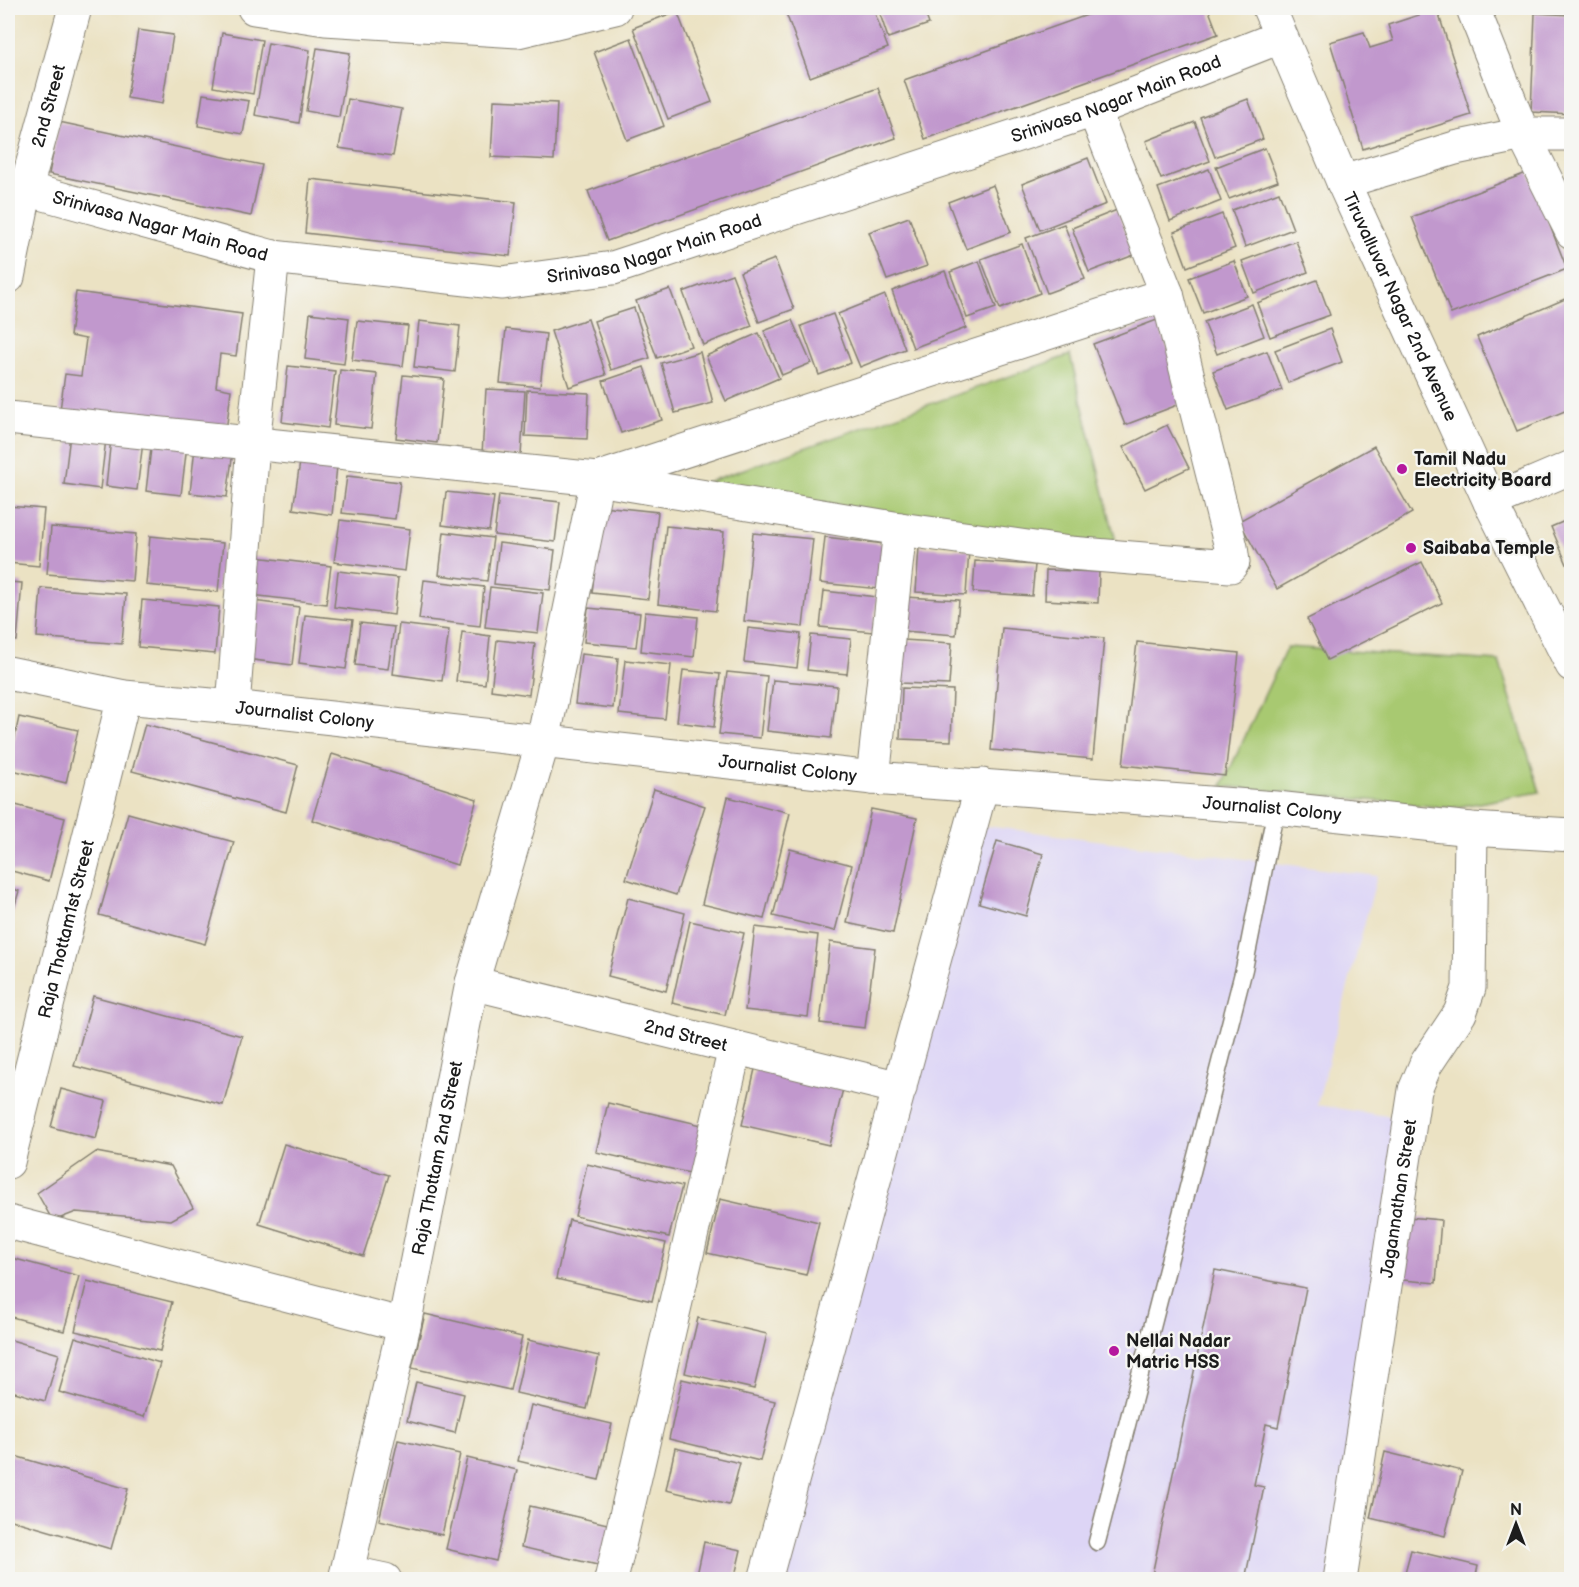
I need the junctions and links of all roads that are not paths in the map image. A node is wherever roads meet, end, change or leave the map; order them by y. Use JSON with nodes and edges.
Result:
{"nodes":[{"id":1,"x":75,"y":8,"type":"edge"},
{"id":2,"x":254,"y":8,"type":"edge"},
{"id":3,"x":605,"y":9,"type":"edge"},
{"id":4,"x":1474,"y":11,"type":"dead end"},
{"id":5,"x":1275,"y":22,"type":"edge"},
{"id":6,"x":1094,"y":110,"type":"junction"},
{"id":7,"x":1523,"y":134,"type":"junction"},
{"id":8,"x":1572,"y":134,"type":"edge"},
{"id":9,"x":1343,"y":182,"type":"junction"},
{"id":10,"x":17,"y":186,"type":"edge"},
{"id":11,"x":1572,"y":232,"type":"edge"},
{"id":12,"x":273,"y":257,"type":"junction"},
{"id":13,"x":8,"y":277,"type":"edge"},
{"id":14,"x":1167,"y":294,"type":"junction"},
{"id":15,"x":8,"y":418,"type":"edge"},
{"id":16,"x":253,"y":444,"type":"junction"},
{"id":17,"x":1572,"y":467,"type":"edge"},
{"id":18,"x":597,"y":479,"type":"junction"},
{"id":19,"x":1490,"y":502,"type":"junction"},
{"id":20,"x":900,"y":530,"type":"junction"},
{"id":21,"x":1572,"y":665,"type":"edge"},
{"id":22,"x":8,"y":673,"type":"edge"},
{"id":23,"x":124,"y":697,"type":"junction"},
{"id":24,"x":233,"y":707,"type":"junction"},
{"id":25,"x":543,"y":741,"type":"junction"},
{"id":26,"x":873,"y":778,"type":"junction"},
{"id":27,"x":982,"y":785,"type":"junction"},
{"id":28,"x":1276,"y":808,"type":"junction"},
{"id":29,"x":1471,"y":829,"type":"junction"},
{"id":30,"x":1572,"y":835,"type":"edge"},
{"id":31,"x":472,"y":983,"type":"junction"},
{"id":32,"x":735,"y":1048,"type":"junction"},
{"id":33,"x":900,"y":1088,"type":"junction"},
{"id":34,"x":8,"y":1162,"type":"edge"},
{"id":35,"x":8,"y":1221,"type":"edge"},
{"id":36,"x":404,"y":1325,"type":"junction"},
{"id":37,"x":1097,"y":1542,"type":"dead end"},
{"id":38,"x":346,"y":1576,"type":"edge"},
{"id":39,"x":385,"y":1580,"type":"edge"},
{"id":40,"x":611,"y":1580,"type":"edge"},
{"id":41,"x":765,"y":1580,"type":"edge"},
{"id":42,"x":1340,"y":1580,"type":"edge"}],
"edges":[{"from":1,"to":10,"type":"street","name":"2nd Street"},
{"from":2,"to":3,"type":"street"},
{"from":4,"to":7,"type":"street"},
{"from":5,"to":6,"type":"street","name":"Srinivasa Nagar Main Road"},
{"from":5,"to":9,"type":"street","name":"Tiruvalluvar Nagar 2nd Avenue"},
{"from":6,"to":12,"type":"street","name":"Srinivasa Nagar Main Road"},
{"from":6,"to":14,"type":"street"},
{"from":7,"to":8,"type":"street"},
{"from":7,"to":9,"type":"street"},
{"from":7,"to":11,"type":"street"},
{"from":9,"to":19,"type":"street","name":"Tiruvalluvar Nagar 2nd Avenue"},
{"from":10,"to":12,"type":"street","name":"Srinivasa Nagar Main Road"},
{"from":10,"to":13,"type":"street","name":"2nd Street"},
{"from":12,"to":16,"type":"street"},
{"from":14,"to":18,"type":"street"},
{"from":14,"to":20,"type":"street"},
{"from":15,"to":16,"type":"street"},
{"from":16,"to":18,"type":"street"},
{"from":16,"to":24,"type":"street"},
{"from":17,"to":19,"type":"street"},
{"from":18,"to":20,"type":"street"},
{"from":18,"to":25,"type":"street","name":"Raja Thottam 2nd Street"},
{"from":19,"to":21,"type":"street","name":"Tiruvalluvar Nagar 2nd Avenue"},
{"from":20,"to":26,"type":"street"},
{"from":22,"to":23,"type":"street","name":"Journalist Colony"},
{"from":23,"to":24,"type":"street","name":"Journalist Colony"},
{"from":23,"to":34,"type":"street","name":"Raja Thottam1st Street"},
{"from":24,"to":25,"type":"street","name":"Journalist Colony"},
{"from":25,"to":26,"type":"street","name":"Journalist Colony"},
{"from":25,"to":31,"type":"street","name":"Raja Thottam 2nd Street"},
{"from":26,"to":27,"type":"street","name":"Journalist Colony"},
{"from":27,"to":28,"type":"street","name":"Journalist Colony"},
{"from":27,"to":33,"type":"street"},
{"from":28,"to":29,"type":"street","name":"Journalist Colony"},
{"from":28,"to":37,"type":"lane"},
{"from":29,"to":30,"type":"street","name":"Journalist Colony"},
{"from":29,"to":42,"type":"street","name":"Jagannathan Street"},
{"from":31,"to":32,"type":"street","name":"2nd Street"},
{"from":31,"to":36,"type":"street","name":"Raja Thottam 2nd Street"},
{"from":32,"to":33,"type":"street","name":"2nd Street"},
{"from":32,"to":40,"type":"street"},
{"from":33,"to":41,"type":"street"},
{"from":35,"to":36,"type":"street"},
{"from":36,"to":38,"type":"street","name":"Raja Thottam 2nd Street"},
{"from":38,"to":39,"type":"street"}]}
